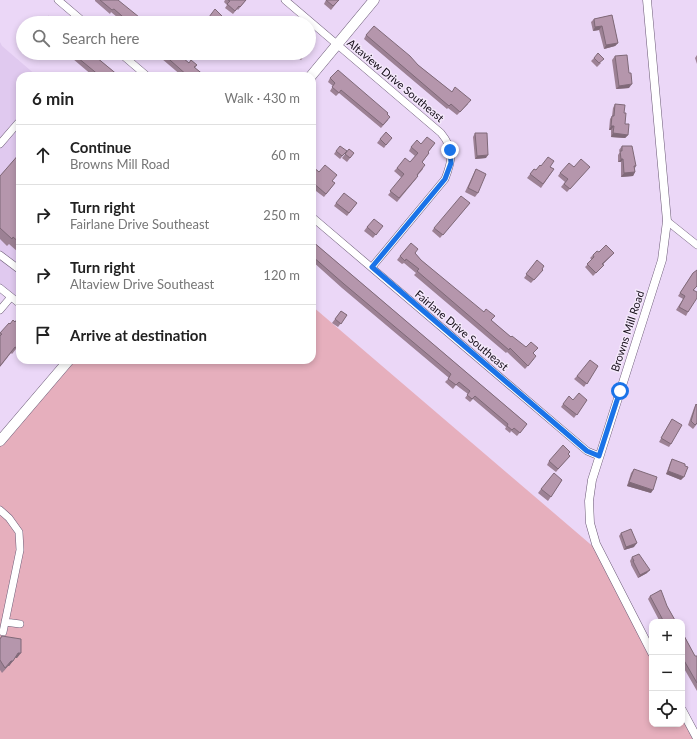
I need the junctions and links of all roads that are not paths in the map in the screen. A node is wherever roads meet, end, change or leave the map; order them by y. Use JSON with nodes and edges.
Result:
{"nodes":[{"id":1,"x":58,"y":0,"type":"edge"},
{"id":2,"x":285,"y":0,"type":"edge"},
{"id":3,"x":374,"y":0,"type":"edge"},
{"id":4,"x":647,"y":0,"type":"edge"},
{"id":5,"x":77,"y":16,"type":"edge"},
{"id":6,"x":303,"y":16,"type":"edge"},
{"id":7,"x":316,"y":27,"type":"edge"},
{"id":8,"x":337,"y":45,"type":"junction"},
{"id":9,"x":128,"y":60,"type":"edge"},
{"id":10,"x":142,"y":72,"type":"edge"},
{"id":11,"x":314,"y":72,"type":"edge"},
{"id":12,"x":16,"y":125,"type":"edge"},
{"id":13,"x":0,"y":144,"type":"edge"},
{"id":14,"x":316,"y":219,"type":"edge"},
{"id":15,"x":667,"y":221,"type":"junction"},
{"id":16,"x":697,"y":245,"type":"edge"},
{"id":17,"x":0,"y":255,"type":"edge"},
{"id":18,"x":16,"y":267,"type":"edge"},
{"id":19,"x":372,"y":267,"type":"junction"},
{"id":20,"x":0,"y":288,"type":"edge"},
{"id":21,"x":11,"y":297,"type":"junction"},
{"id":22,"x":16,"y":301,"type":"edge"},
{"id":23,"x":0,"y":310,"type":"edge"},
{"id":24,"x":64,"y":364,"type":"edge"},
{"id":25,"x":0,"y":441,"type":"edge"},
{"id":26,"x":599,"y":456,"type":"junction"},
{"id":27,"x":0,"y":510,"type":"edge"},
{"id":28,"x":5,"y":622,"type":"junction"},
{"id":29,"x":20,"y":624,"type":"dead end"},
{"id":30,"x":3,"y":632,"type":"dead end"},
{"id":31,"x":649,"y":647,"type":"edge"},
{"id":32,"x":685,"y":716,"type":"edge"},
{"id":33,"x":697,"y":738,"type":"edge"}],
"edges":[{"from":1,"to":5,"type":"street"},
{"from":2,"to":6,"type":"street","name":"Altaview Drive Southeast"},
{"from":3,"to":8,"type":"main road"},
{"from":4,"to":15,"type":"street","name":"Browns Mill Road"},
{"from":7,"to":8,"type":"street","name":"Altaview Drive Southeast"},
{"from":8,"to":11,"type":"main road"},
{"from":8,"to":19,"type":"street","name":"Altaview Drive Southeast"},
{"from":9,"to":10,"type":"street"},
{"from":12,"to":13,"type":"street"},
{"from":14,"to":19,"type":"street","name":"Fairlane Drive Southeast"},
{"from":15,"to":16,"type":"street"},
{"from":15,"to":26,"type":"street","name":"Browns Mill Road"},
{"from":17,"to":18,"type":"street"},
{"from":19,"to":26,"type":"street","name":"Fairlane Drive Southeast"},
{"from":20,"to":21,"type":"street"},
{"from":21,"to":22,"type":"street"},
{"from":21,"to":23,"type":"street"},
{"from":24,"to":25,"type":"main road"},
{"from":26,"to":31,"type":"street","name":"Browns Mill Road"},
{"from":27,"to":28,"type":"street"},
{"from":28,"to":29,"type":"street"},
{"from":28,"to":30,"type":"street"},
{"from":32,"to":33,"type":"street"}]}
